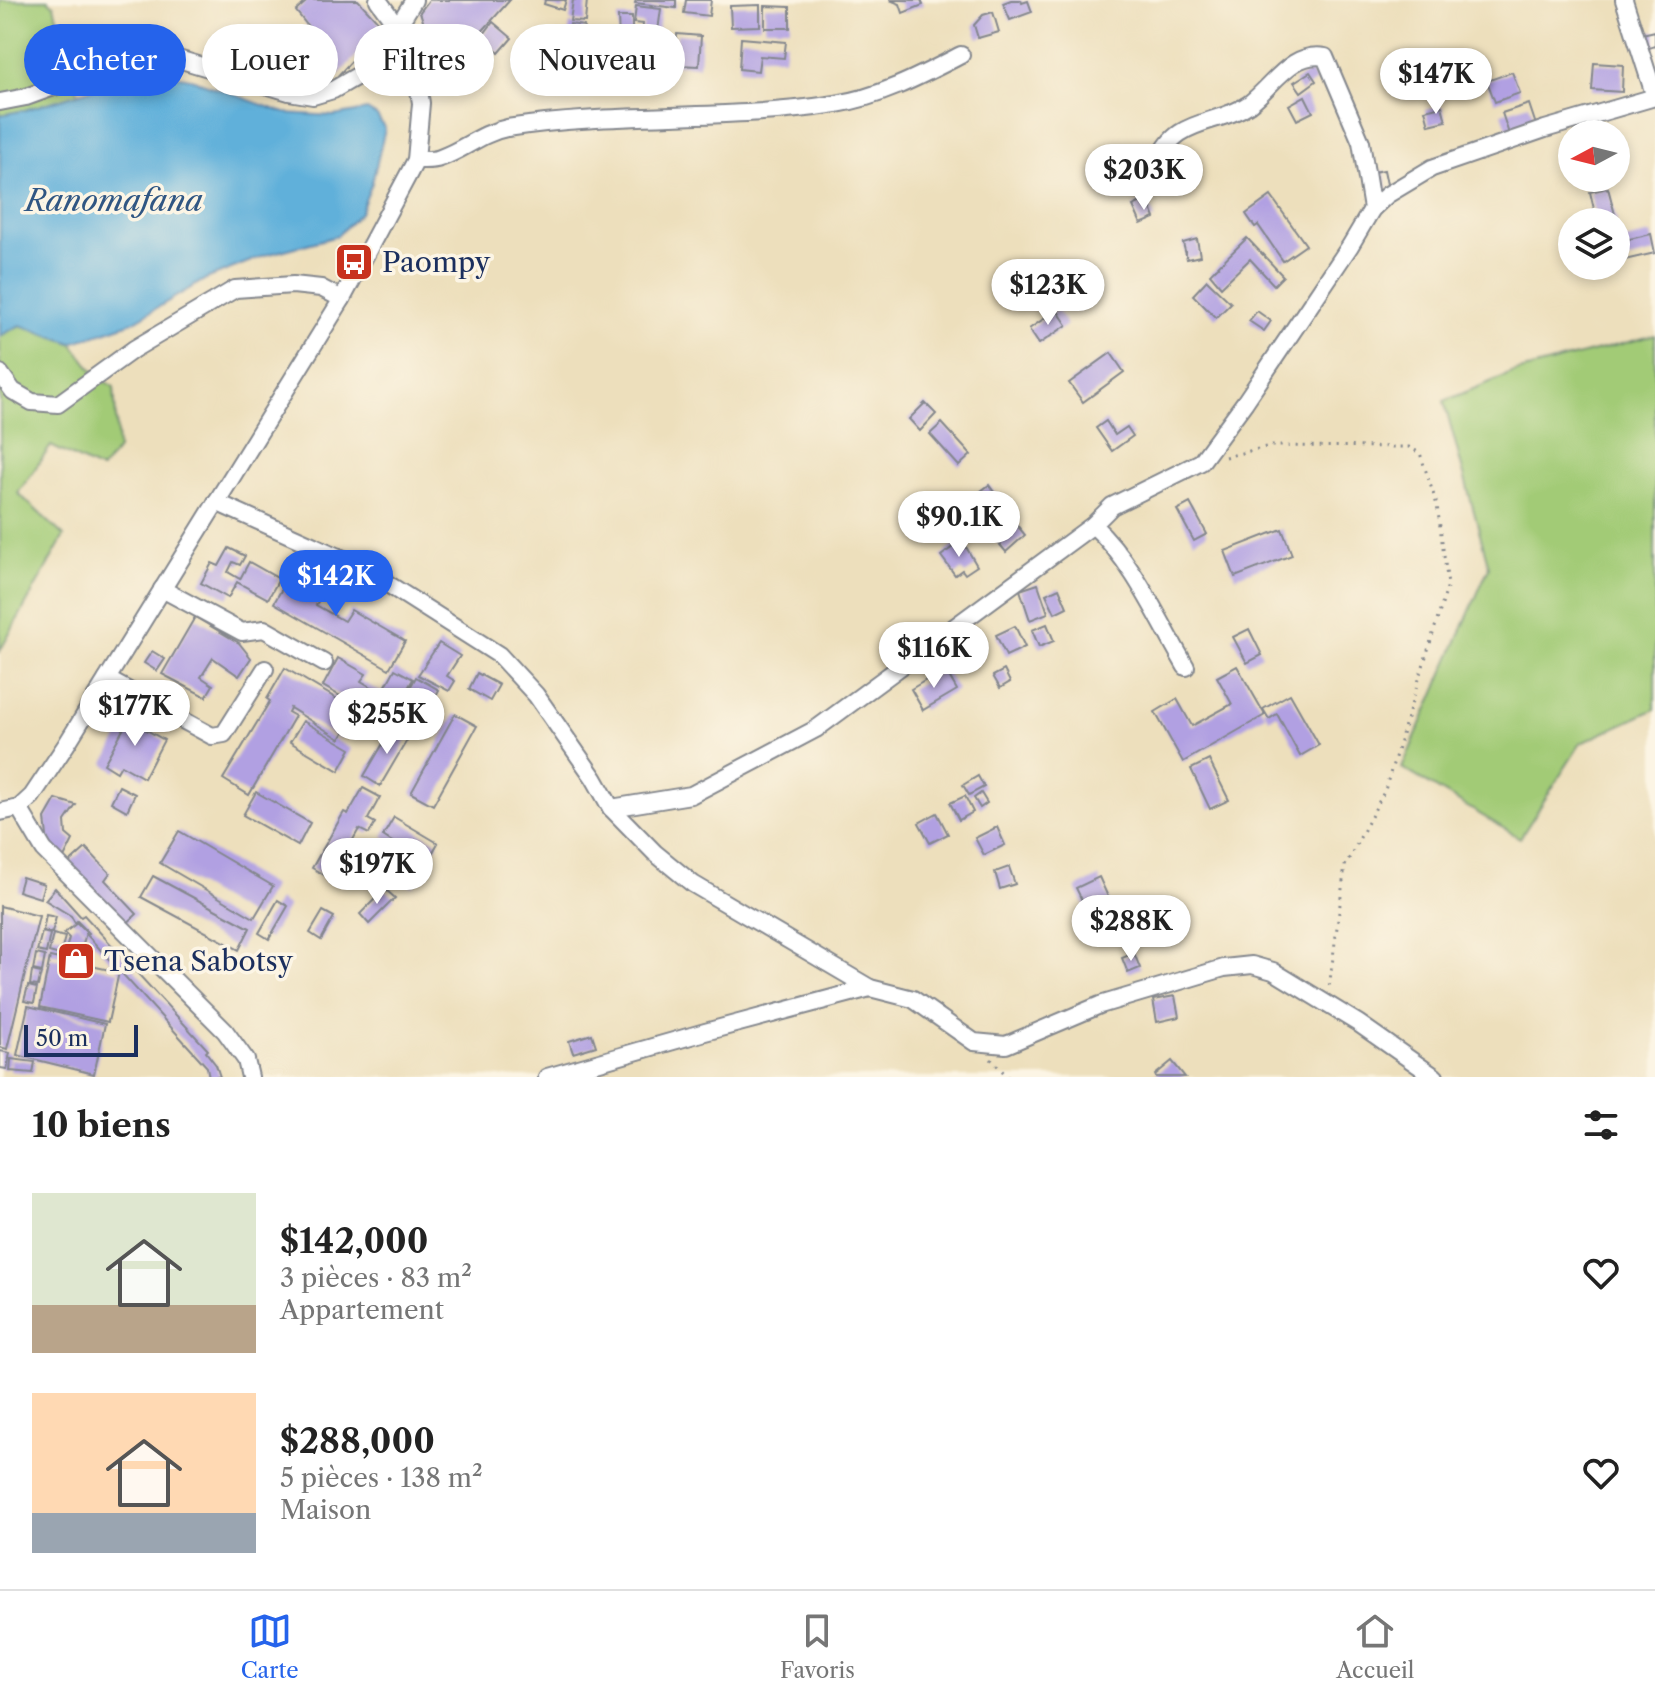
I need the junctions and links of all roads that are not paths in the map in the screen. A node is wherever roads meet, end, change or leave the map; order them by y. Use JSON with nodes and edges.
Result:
{"nodes":[{"id":1,"x":378,"y":0,"type":"edge"},
{"id":2,"x":414,"y":0,"type":"edge"},
{"id":3,"x":1624,"y":0,"type":"edge"},
{"id":4,"x":397,"y":24,"type":"edge"},
{"id":5,"x":405,"y":24,"type":"edge"},
{"id":6,"x":961,"y":55,"type":"dead end"},
{"id":7,"x":354,"y":78,"type":"edge"},
{"id":8,"x":420,"y":96,"type":"edge"},
{"id":9,"x":1655,"y":97,"type":"edge"},
{"id":10,"x":0,"y":102,"type":"edge"},
{"id":11,"x":416,"y":160,"type":"junction"},
{"id":12,"x":1157,"y":162,"type":"dead end"},
{"id":13,"x":1372,"y":209,"type":"junction"},
{"id":14,"x":342,"y":299,"type":"junction"},
{"id":15,"x":0,"y":373,"type":"edge"},
{"id":16,"x":216,"y":502,"type":"junction"},
{"id":17,"x":1093,"y":525,"type":"junction"},
{"id":18,"x":162,"y":589,"type":"junction"},
{"id":19,"x":324,"y":663,"type":"dead end"},
{"id":20,"x":1186,"y":667,"type":"dead end"},
{"id":21,"x":265,"y":669,"type":"dead end"},
{"id":22,"x":107,"y":679,"type":"junction"},
{"id":23,"x":19,"y":808,"type":"junction"},
{"id":24,"x":611,"y":808,"type":"junction"},
{"id":25,"x":0,"y":812,"type":"edge"},
{"id":26,"x":870,"y":988,"type":"junction"},
{"id":27,"x":252,"y":1075,"type":"edge"},
{"id":28,"x":547,"y":1077,"type":"edge"},
{"id":29,"x":1435,"y":1077,"type":"edge"}],
"edges":[{"from":1,"to":4,"type":"street"},
{"from":2,"to":5,"type":"street"},
{"from":3,"to":9,"type":"street"},
{"from":6,"to":11,"type":"street"},
{"from":7,"to":10,"type":"street"},
{"from":8,"to":11,"type":"street"},
{"from":9,"to":13,"type":"street"},
{"from":11,"to":14,"type":"street"},
{"from":12,"to":13,"type":"street"},
{"from":13,"to":17,"type":"street"},
{"from":14,"to":15,"type":"street"},
{"from":14,"to":16,"type":"street"},
{"from":16,"to":18,"type":"street"},
{"from":16,"to":24,"type":"street"},
{"from":17,"to":20,"type":"street"},
{"from":17,"to":24,"type":"street"},
{"from":18,"to":19,"type":"street"},
{"from":18,"to":22,"type":"street"},
{"from":21,"to":22,"type":"street"},
{"from":22,"to":23,"type":"street"},
{"from":23,"to":25,"type":"street"},
{"from":23,"to":27,"type":"street"},
{"from":24,"to":26,"type":"street"},
{"from":26,"to":28,"type":"street"},
{"from":26,"to":29,"type":"street"}]}
